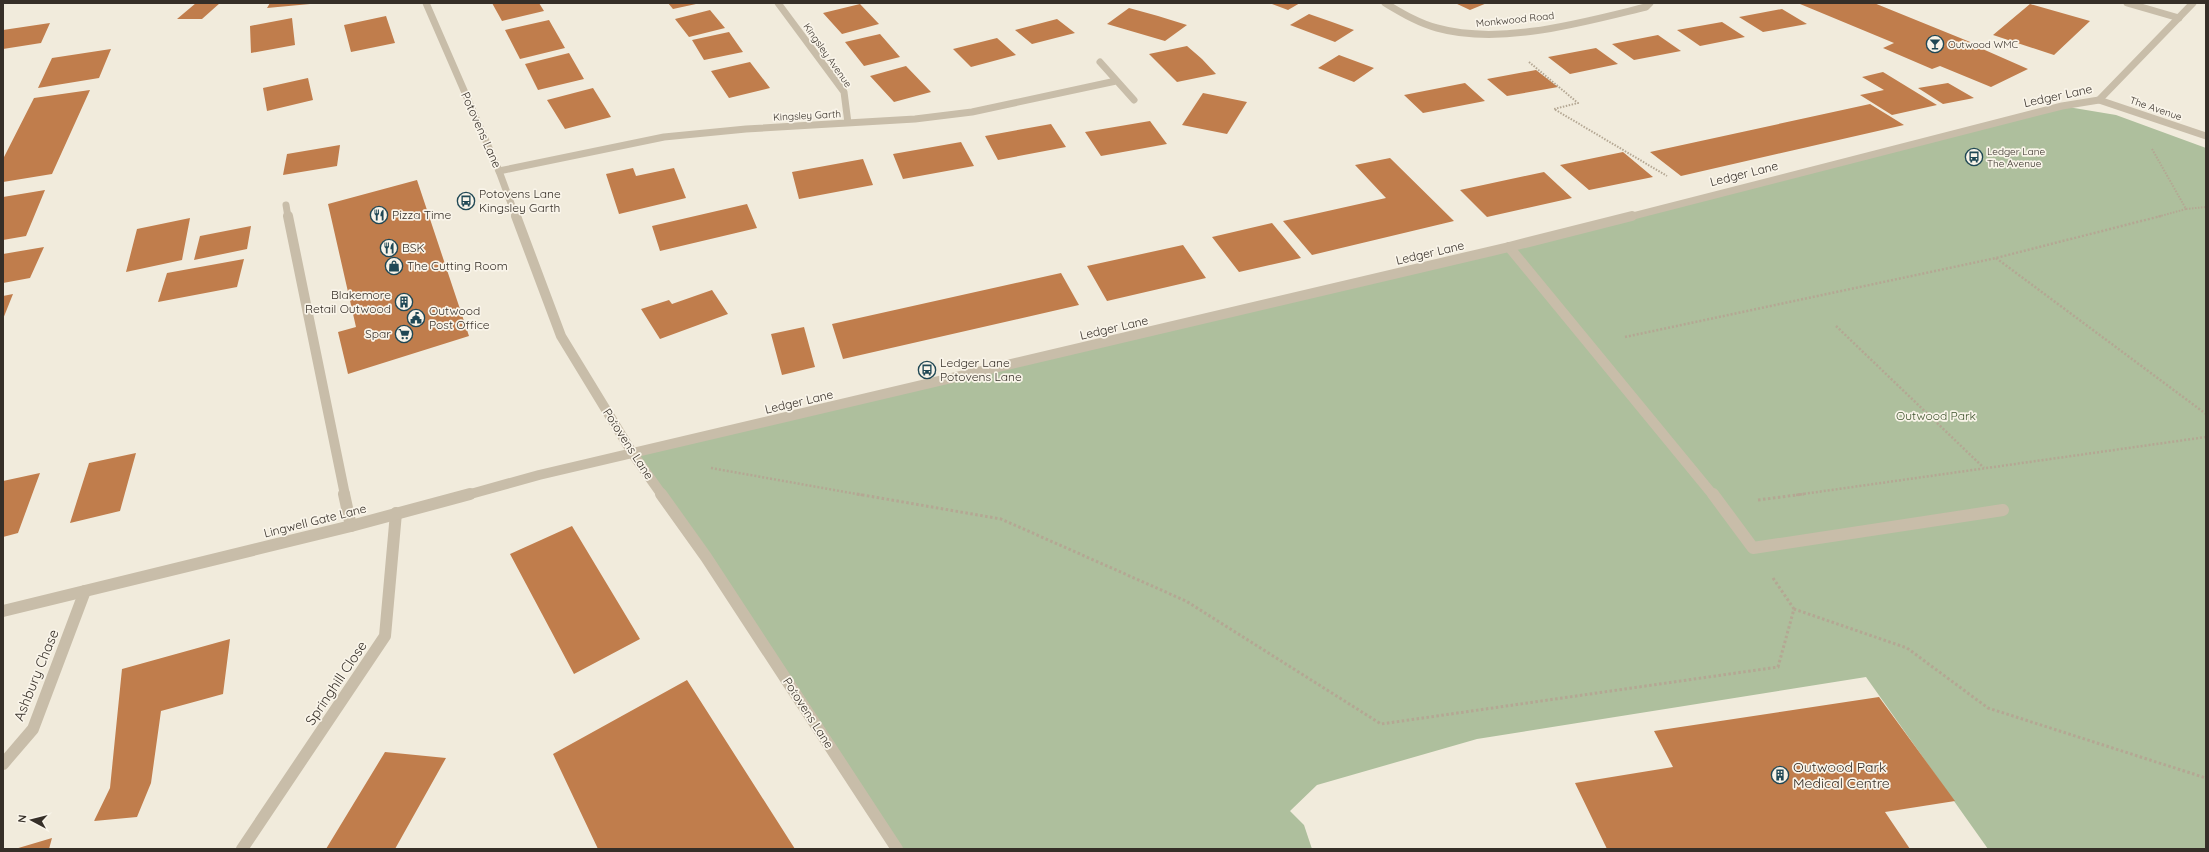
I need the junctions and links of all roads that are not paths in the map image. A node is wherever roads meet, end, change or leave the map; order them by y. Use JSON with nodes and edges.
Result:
{"nodes":[{"id":1,"x":426,"y":3,"type":"edge"},
{"id":2,"x":778,"y":3,"type":"edge"},
{"id":3,"x":1385,"y":3,"type":"edge"},
{"id":4,"x":1650,"y":3,"type":"edge"},
{"id":5,"x":2127,"y":3,"type":"edge"},
{"id":6,"x":2193,"y":3,"type":"edge"},
{"id":7,"x":2179,"y":18,"type":"junction"},
{"id":8,"x":1100,"y":62,"type":"dead end"},
{"id":9,"x":1116,"y":81,"type":"junction"},
{"id":10,"x":1134,"y":100,"type":"dead end"},
{"id":11,"x":2099,"y":100,"type":"junction"},
{"id":12,"x":848,"y":123,"type":"junction"},
{"id":13,"x":2206,"y":136,"type":"edge"},
{"id":14,"x":499,"y":171,"type":"junction"},
{"id":15,"x":286,"y":204,"type":"dead end"},
{"id":16,"x":1509,"y":247,"type":"junction"},
{"id":17,"x":633,"y":454,"type":"junction"},
{"id":18,"x":2003,"y":510,"type":"dead end"},
{"id":19,"x":396,"y":514,"type":"junction"},
{"id":20,"x":350,"y":526,"type":"junction"},
{"id":21,"x":85,"y":591,"type":"junction"},
{"id":22,"x":3,"y":611,"type":"edge"},
{"id":23,"x":3,"y":764,"type":"edge"},
{"id":24,"x":242,"y":849,"type":"edge"},
{"id":25,"x":897,"y":849,"type":"edge"}],
"edges":[{"from":1,"to":14,"type":"street","name":"Potovens Lane"},
{"from":2,"to":12,"type":"street","name":"Kingsley Avenue"},
{"from":3,"to":4,"type":"street","name":"Monkwood Road"},
{"from":5,"to":7,"type":"street"},
{"from":6,"to":7,"type":"street","name":"Ledger Lane"},
{"from":7,"to":11,"type":"street","name":"Ledger Lane"},
{"from":8,"to":9,"type":"street"},
{"from":9,"to":10,"type":"street"},
{"from":9,"to":12,"type":"street","name":"Kingsley Garth"},
{"from":11,"to":13,"type":"street","name":"The Avenue"},
{"from":11,"to":16,"type":"street","name":"Ledger Lane"},
{"from":12,"to":14,"type":"street","name":"Kingsley Garth"},
{"from":14,"to":17,"type":"street","name":"Potovens Lane"},
{"from":15,"to":20,"type":"street"},
{"from":16,"to":17,"type":"street","name":"Ledger Lane"},
{"from":16,"to":18,"type":"street"},
{"from":17,"to":19,"type":"street","name":"Lingwell Gate Lane"},
{"from":17,"to":25,"type":"street","name":"Potovens Lane"},
{"from":19,"to":20,"type":"street","name":"Lingwell Gate Lane"},
{"from":19,"to":24,"type":"street","name":"Springhill Close"},
{"from":20,"to":21,"type":"street","name":"Lingwell Gate Lane"},
{"from":21,"to":22,"type":"street","name":"Lingwell Gate Lane"},
{"from":21,"to":23,"type":"street","name":"Ashbury Chase"}]}
